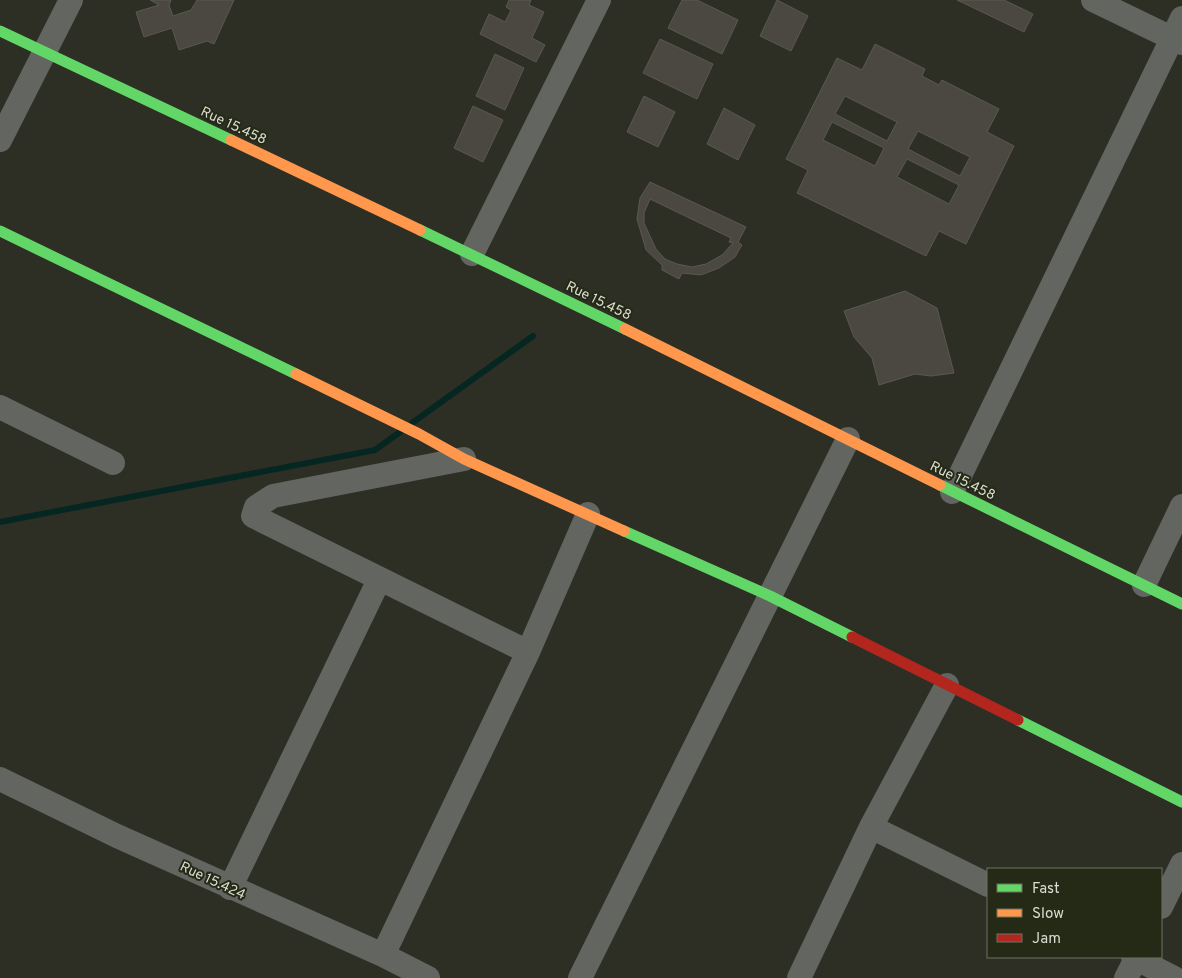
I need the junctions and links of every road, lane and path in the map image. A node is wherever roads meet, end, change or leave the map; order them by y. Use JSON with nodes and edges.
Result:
{"nodes":[{"id":1,"x":70,"y":0,"type":"edge"},
{"id":2,"x":599,"y":0,"type":"edge"},
{"id":3,"x":1093,"y":0,"type":"edge"},
{"id":4,"x":0,"y":31,"type":"edge"},
{"id":5,"x":1179,"y":33,"type":"edge"},
{"id":6,"x":44,"y":52,"type":"junction"},
{"id":7,"x":0,"y":140,"type":"edge"},
{"id":8,"x":0,"y":231,"type":"edge"},
{"id":9,"x":472,"y":254,"type":"junction"},
{"id":10,"x":0,"y":407,"type":"edge"},
{"id":11,"x":848,"y":439,"type":"junction"},
{"id":12,"x":464,"y":459,"type":"junction"},
{"id":13,"x":113,"y":463,"type":"dead end"},
{"id":14,"x":952,"y":492,"type":"junction"},
{"id":15,"x":1182,"y":506,"type":"edge"},
{"id":16,"x":588,"y":514,"type":"junction"},
{"id":17,"x":379,"y":580,"type":"junction"},
{"id":18,"x":1144,"y":585,"type":"junction"},
{"id":19,"x":770,"y":596,"type":"junction"},
{"id":20,"x":1182,"y":604,"type":"edge"},
{"id":21,"x":528,"y":652,"type":"junction"},
{"id":22,"x":947,"y":685,"type":"junction"},
{"id":23,"x":0,"y":779,"type":"edge"},
{"id":24,"x":1182,"y":802,"type":"edge"},
{"id":25,"x":871,"y":827,"type":"junction"},
{"id":26,"x":1182,"y":864,"type":"edge"},
{"id":27,"x":987,"y":885,"type":"edge"},
{"id":28,"x":230,"y":888,"type":"junction"},
{"id":29,"x":1162,"y":905,"type":"edge"},
{"id":30,"x":383,"y":956,"type":"junction"},
{"id":31,"x":1133,"y":962,"type":"edge"},
{"id":32,"x":805,"y":976,"type":"edge"},
{"id":33,"x":428,"y":978,"type":"edge"},
{"id":34,"x":580,"y":978,"type":"edge"},
{"id":35,"x":1174,"y":978,"type":"edge"}],
"edges":[{"from":1,"to":6,"type":"street"},
{"from":2,"to":9,"type":"street"},
{"from":3,"to":5,"type":"street"},
{"from":4,"to":6,"type":"main road","name":"Rue 15.458"},
{"from":5,"to":14,"type":"street"},
{"from":6,"to":7,"type":"street"},
{"from":6,"to":9,"type":"main road","name":"Rue 15.458"},
{"from":8,"to":12,"type":"main road"},
{"from":9,"to":11,"type":"main road","name":"Rue 15.458"},
{"from":10,"to":13,"type":"street"},
{"from":11,"to":14,"type":"main road","name":"Rue 15.458"},
{"from":11,"to":19,"type":"street"},
{"from":12,"to":16,"type":"main road"},
{"from":12,"to":17,"type":"street"},
{"from":14,"to":18,"type":"main road","name":"Rue 15.458"},
{"from":15,"to":18,"type":"street"},
{"from":16,"to":19,"type":"main road"},
{"from":16,"to":21,"type":"street"},
{"from":17,"to":21,"type":"street"},
{"from":17,"to":28,"type":"street"},
{"from":18,"to":20,"type":"main road","name":"Rue 15.458"},
{"from":19,"to":22,"type":"main road"},
{"from":19,"to":34,"type":"street"},
{"from":21,"to":30,"type":"street"},
{"from":22,"to":24,"type":"main road"},
{"from":22,"to":25,"type":"street"},
{"from":23,"to":28,"type":"street","name":"Rue 15.424"},
{"from":25,"to":27,"type":"street"},
{"from":25,"to":32,"type":"street"},
{"from":26,"to":29,"type":"street"},
{"from":28,"to":30,"type":"street","name":"Rue 15.424"},
{"from":30,"to":33,"type":"street","name":"Rue 15.424"},
{"from":31,"to":35,"type":"street"}]}
